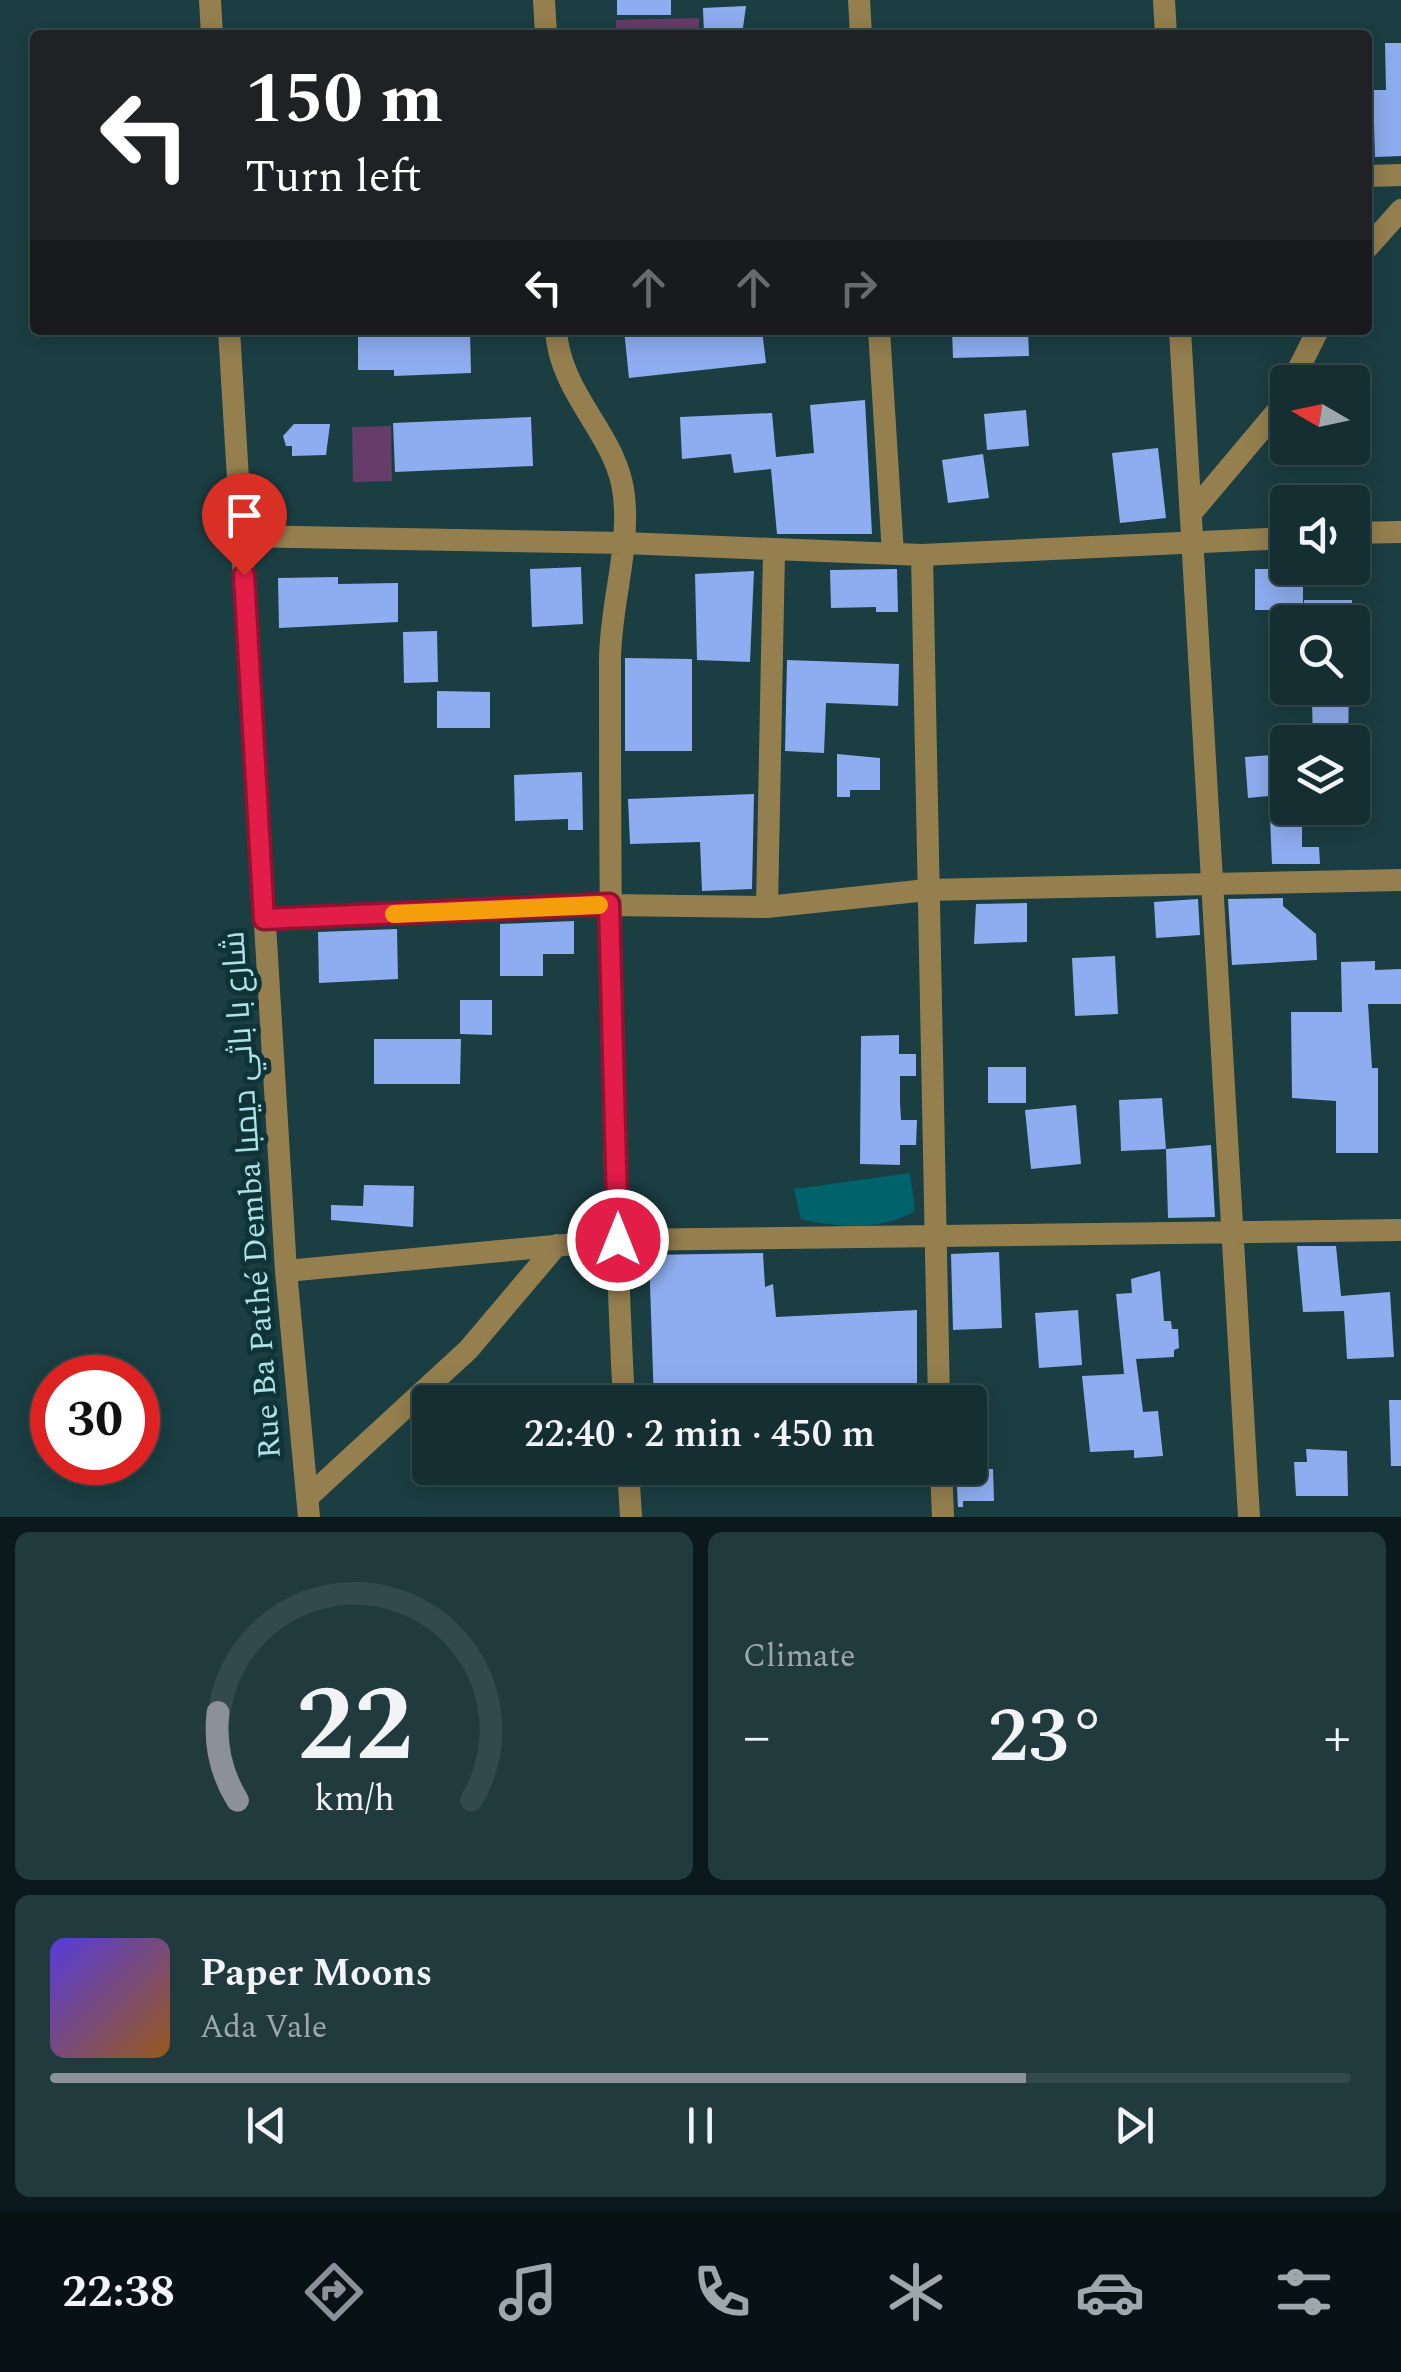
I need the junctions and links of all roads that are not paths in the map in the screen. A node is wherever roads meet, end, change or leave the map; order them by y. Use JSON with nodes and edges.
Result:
{"nodes":[{"id":1,"x":210,"y":0,"type":"edge"},
{"id":2,"x":544,"y":0,"type":"edge"},
{"id":3,"x":859,"y":0,"type":"edge"},
{"id":4,"x":1164,"y":0,"type":"edge"},
{"id":5,"x":212,"y":30,"type":"edge"},
{"id":6,"x":546,"y":30,"type":"edge"},
{"id":7,"x":861,"y":30,"type":"edge"},
{"id":8,"x":1166,"y":30,"type":"edge"},
{"id":9,"x":1401,"y":175,"type":"edge"},
{"id":10,"x":1372,"y":176,"type":"edge"},
{"id":11,"x":1401,"y":210,"type":"edge"},
{"id":12,"x":1372,"y":243,"type":"edge"},
{"id":13,"x":229,"y":335,"type":"edge"},
{"id":14,"x":556,"y":335,"type":"edge"},
{"id":15,"x":879,"y":335,"type":"edge"},
{"id":16,"x":1180,"y":335,"type":"edge"},
{"id":17,"x":1316,"y":335,"type":"edge"},
{"id":18,"x":1300,"y":365,"type":"edge"},
{"id":19,"x":1270,"y":419,"type":"edge"},
{"id":20,"x":1193,"y":510,"type":"junction"},
{"id":21,"x":1401,"y":532,"type":"edge"},
{"id":22,"x":1370,"y":533,"type":"edge"},
{"id":23,"x":241,"y":536,"type":"junction"},
{"id":24,"x":1270,"y":539,"type":"edge"},
{"id":25,"x":624,"y":543,"type":"junction"},
{"id":26,"x":1194,"y":544,"type":"junction"},
{"id":27,"x":774,"y":552,"type":"junction"},
{"id":28,"x":893,"y":554,"type":"junction"},
{"id":29,"x":922,"y":555,"type":"junction"},
{"id":30,"x":1401,"y":880,"type":"edge"},
{"id":31,"x":1214,"y":887,"type":"junction"},
{"id":32,"x":927,"y":890,"type":"junction"},
{"id":33,"x":609,"y":904,"type":"junction"},
{"id":34,"x":767,"y":907,"type":"junction"},
{"id":35,"x":264,"y":919,"type":"junction"},
{"id":36,"x":1401,"y":1230,"type":"edge"},
{"id":37,"x":934,"y":1233,"type":"junction"},
{"id":38,"x":1233,"y":1234,"type":"junction"},
{"id":39,"x":618,"y":1240,"type":"junction"},
{"id":40,"x":557,"y":1246,"type":"junction"},
{"id":41,"x":286,"y":1270,"type":"junction"},
{"id":42,"x":623,"y":1385,"type":"edge"},
{"id":43,"x":938,"y":1385,"type":"edge"},
{"id":44,"x":629,"y":1485,"type":"edge"},
{"id":45,"x":942,"y":1485,"type":"edge"},
{"id":46,"x":308,"y":1508,"type":"edge"},
{"id":47,"x":630,"y":1517,"type":"edge"},
{"id":48,"x":943,"y":1517,"type":"edge"},
{"id":49,"x":1249,"y":1517,"type":"edge"}],
"edges":[{"from":1,"to":5,"type":"street"},
{"from":2,"to":6,"type":"street"},
{"from":3,"to":7,"type":"street"},
{"from":4,"to":8,"type":"street"},
{"from":9,"to":10,"type":"street"},
{"from":11,"to":12,"type":"street"},
{"from":13,"to":23,"type":"street","name":"Rue Ba Pathé Demba شارع با باثي ديمبا"},
{"from":14,"to":25,"type":"street"},
{"from":15,"to":28,"type":"street"},
{"from":16,"to":20,"type":"street"},
{"from":17,"to":18,"type":"street"},
{"from":19,"to":20,"type":"street"},
{"from":20,"to":26,"type":"street"},
{"from":21,"to":22,"type":"street"},
{"from":23,"to":25,"type":"street"},
{"from":23,"to":35,"type":"street","name":"Rue Ba Pathé Demba شارع با باثي ديمبا"},
{"from":24,"to":26,"type":"street"},
{"from":25,"to":27,"type":"street"},
{"from":25,"to":33,"type":"street"},
{"from":26,"to":29,"type":"street"},
{"from":26,"to":31,"type":"street"},
{"from":27,"to":28,"type":"street"},
{"from":27,"to":34,"type":"street"},
{"from":28,"to":29,"type":"street"},
{"from":29,"to":32,"type":"street"},
{"from":30,"to":31,"type":"street"},
{"from":31,"to":32,"type":"street"},
{"from":31,"to":38,"type":"street"},
{"from":32,"to":34,"type":"street"},
{"from":32,"to":37,"type":"street"},
{"from":33,"to":34,"type":"street"},
{"from":33,"to":35,"type":"street"},
{"from":33,"to":39,"type":"street"},
{"from":35,"to":41,"type":"street","name":"Rue Ba Pathé Demba شارع با باثي ديمبا"},
{"from":36,"to":38,"type":"street"},
{"from":37,"to":38,"type":"street"},
{"from":37,"to":39,"type":"street"},
{"from":37,"to":43,"type":"street"},
{"from":38,"to":49,"type":"street"},
{"from":39,"to":40,"type":"street"},
{"from":39,"to":42,"type":"street"},
{"from":40,"to":41,"type":"street"},
{"from":40,"to":46,"type":"street"},
{"from":41,"to":46,"type":"street","name":"Rue Ba Pathé Demba شارع با باثي ديمبا"},
{"from":44,"to":47,"type":"street"},
{"from":45,"to":48,"type":"street"}]}
